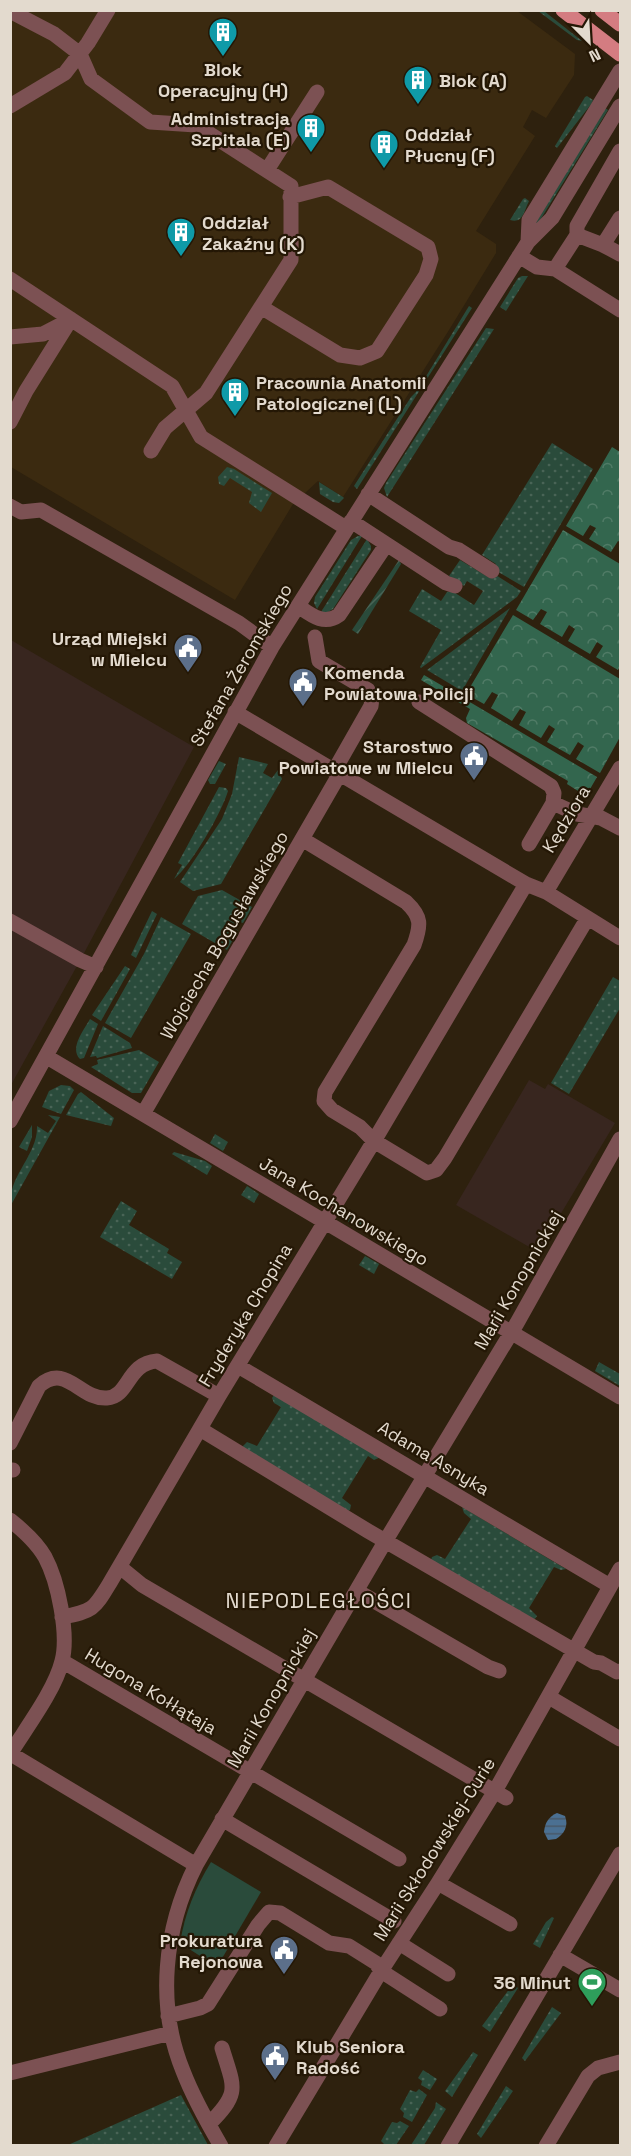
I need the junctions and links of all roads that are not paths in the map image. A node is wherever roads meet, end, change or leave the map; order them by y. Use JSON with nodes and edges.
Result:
{"nodes":[{"id":1,"x":108,"y":10,"type":"edge"},
{"id":2,"x":562,"y":10,"type":"edge"},
{"id":3,"x":602,"y":10,"type":"edge"},
{"id":4,"x":10,"y":11,"type":"edge"},
{"id":5,"x":621,"y":24,"type":"edge"},
{"id":6,"x":80,"y":54,"type":"junction"},
{"id":7,"x":621,"y":54,"type":"edge"},
{"id":8,"x":621,"y":71,"type":"edge"},
{"id":9,"x":317,"y":92,"type":"dead end"},
{"id":10,"x":10,"y":106,"type":"edge"},
{"id":11,"x":621,"y":106,"type":"edge"},
{"id":12,"x":621,"y":151,"type":"edge"},
{"id":13,"x":267,"y":170,"type":"junction"},
{"id":14,"x":290,"y":197,"type":"junction"},
{"id":15,"x":621,"y":218,"type":"edge"},
{"id":16,"x":577,"y":235,"type":"junction"},
{"id":17,"x":528,"y":242,"type":"junction"},
{"id":18,"x":603,"y":244,"type":"junction"},
{"id":19,"x":621,"y":255,"type":"edge"},
{"id":20,"x":519,"y":256,"type":"junction"},
{"id":21,"x":555,"y":269,"type":"junction"},
{"id":22,"x":10,"y":279,"type":"edge"},
{"id":23,"x":261,"y":308,"type":"junction"},
{"id":24,"x":621,"y":310,"type":"edge"},
{"id":25,"x":71,"y":319,"type":"junction"},
{"id":26,"x":10,"y":337,"type":"edge"},
{"id":27,"x":185,"y":409,"type":"junction"},
{"id":28,"x":10,"y":422,"type":"edge"},
{"id":29,"x":151,"y":451,"type":"dead end"},
{"id":30,"x":368,"y":494,"type":"junction"},
{"id":31,"x":10,"y":506,"type":"edge"},
{"id":32,"x":349,"y":525,"type":"junction"},
{"id":33,"x":386,"y":545,"type":"junction"},
{"id":34,"x":492,"y":571,"type":"dead end"},
{"id":35,"x":455,"y":586,"type":"dead end"},
{"id":36,"x":298,"y":606,"type":"junction"},
{"id":37,"x":315,"y":638,"type":"dead end"},
{"id":38,"x":272,"y":647,"type":"junction"},
{"id":39,"x":419,"y":702,"type":"dead end"},
{"id":40,"x":235,"y":712,"type":"junction"},
{"id":41,"x":620,"y":768,"type":"edge"},
{"id":42,"x":336,"y":773,"type":"junction"},
{"id":43,"x":553,"y":803,"type":"junction"},
{"id":44,"x":590,"y":816,"type":"junction"},
{"id":45,"x":621,"y":828,"type":"edge"},
{"id":46,"x":302,"y":839,"type":"junction"},
{"id":47,"x":528,"y":844,"type":"dead end"},
{"id":48,"x":526,"y":884,"type":"junction"},
{"id":49,"x":546,"y":892,"type":"junction"},
{"id":50,"x":587,"y":919,"type":"junction"},
{"id":51,"x":10,"y":921,"type":"edge"},
{"id":52,"x":621,"y":938,"type":"edge"},
{"id":53,"x":96,"y":967,"type":"junction"},
{"id":54,"x":47,"y":1058,"type":"junction"},
{"id":55,"x":143,"y":1114,"type":"junction"},
{"id":56,"x":10,"y":1121,"type":"edge"},
{"id":57,"x":374,"y":1141,"type":"junction"},
{"id":58,"x":618,"y":1149,"type":"edge"},
{"id":59,"x":325,"y":1222,"type":"junction"},
{"id":60,"x":511,"y":1332,"type":"junction"},
{"id":61,"x":237,"y":1366,"type":"junction"},
{"id":62,"x":219,"y":1396,"type":"junction"},
{"id":63,"x":621,"y":1397,"type":"edge"},
{"id":64,"x":200,"y":1429,"type":"junction"},
{"id":65,"x":10,"y":1443,"type":"edge"},
{"id":66,"x":425,"y":1476,"type":"junction"},
{"id":67,"x":10,"y":1520,"type":"edge"},
{"id":68,"x":386,"y":1540,"type":"junction"},
{"id":69,"x":621,"y":1569,"type":"edge"},
{"id":70,"x":117,"y":1572,"type":"junction"},
{"id":71,"x":610,"y":1586,"type":"junction"},
{"id":72,"x":357,"y":1591,"type":"junction"},
{"id":73,"x":62,"y":1617,"type":"junction"},
{"id":74,"x":574,"y":1650,"type":"junction"},
{"id":75,"x":62,"y":1661,"type":"junction"},
{"id":76,"x":499,"y":1671,"type":"dead end"},
{"id":77,"x":621,"y":1671,"type":"edge"},
{"id":78,"x":301,"y":1683,"type":"junction"},
{"id":79,"x":549,"y":1697,"type":"junction"},
{"id":80,"x":620,"y":1739,"type":"edge"},
{"id":81,"x":11,"y":1754,"type":"edge"},
{"id":82,"x":250,"y":1773,"type":"junction"},
{"id":83,"x":500,"y":1795,"type":"junction"},
{"id":84,"x":222,"y":1819,"type":"junction"},
{"id":85,"x":621,"y":1854,"type":"edge"},
{"id":86,"x":399,"y":1859,"type":"dead end"},
{"id":87,"x":195,"y":1865,"type":"junction"},
{"id":88,"x":438,"y":1883,"type":"junction"},
{"id":89,"x":394,"y":1921,"type":"dead end"},
{"id":90,"x":510,"y":1924,"type":"dead end"},
{"id":91,"x":399,"y":1943,"type":"junction"},
{"id":92,"x":560,"y":1955,"type":"junction"},
{"id":93,"x":381,"y":1971,"type":"junction"},
{"id":94,"x":448,"y":1974,"type":"dead end"},
{"id":95,"x":621,"y":1990,"type":"edge"},
{"id":96,"x":440,"y":2009,"type":"dead end"},
{"id":97,"x":168,"y":2016,"type":"junction"},
{"id":98,"x":171,"y":2033,"type":"junction"},
{"id":99,"x":222,"y":2048,"type":"dead end"},
{"id":100,"x":621,"y":2061,"type":"edge"},
{"id":101,"x":10,"y":2073,"type":"edge"},
{"id":102,"x":209,"y":2124,"type":"junction"},
{"id":103,"x":221,"y":2145,"type":"edge"},
{"id":104,"x":276,"y":2145,"type":"edge"},
{"id":105,"x":448,"y":2145,"type":"edge"},
{"id":106,"x":546,"y":2145,"type":"edge"}],
"edges":[{"from":1,"to":6,"type":"street"},
{"from":2,"to":7,"type":"main road"},
{"from":3,"to":5,"type":"main road"},
{"from":4,"to":6,"type":"street"},
{"from":6,"to":10,"type":"street"},
{"from":6,"to":13,"type":"street"},
{"from":8,"to":17,"type":"street","name":"Stefana Żeromskiego"},
{"from":9,"to":13,"type":"street"},
{"from":11,"to":17,"type":"street","name":"Stefana Żeromskiego"},
{"from":12,"to":16,"type":"street"},
{"from":13,"to":14,"type":"street"},
{"from":14,"to":23,"type":"street"},
{"from":14,"to":23,"type":"street"},
{"from":15,"to":18,"type":"street"},
{"from":16,"to":18,"type":"street"},
{"from":16,"to":21,"type":"street"},
{"from":17,"to":20,"type":"street","name":"Stefana Żeromskiego"},
{"from":18,"to":19,"type":"street"},
{"from":20,"to":21,"type":"street"},
{"from":20,"to":30,"type":"street","name":"Stefana Żeromskiego"},
{"from":21,"to":24,"type":"street"},
{"from":22,"to":25,"type":"street"},
{"from":23,"to":27,"type":"street"},
{"from":25,"to":26,"type":"street"},
{"from":25,"to":27,"type":"street"},
{"from":25,"to":28,"type":"street"},
{"from":27,"to":29,"type":"street"},
{"from":27,"to":32,"type":"street"},
{"from":30,"to":32,"type":"street","name":"Stefana Żeromskiego"},
{"from":30,"to":34,"type":"street"},
{"from":31,"to":38,"type":"street"},
{"from":32,"to":33,"type":"street"},
{"from":32,"to":36,"type":"street","name":"Stefana Żeromskiego"},
{"from":33,"to":35,"type":"street"},
{"from":33,"to":36,"type":"street"},
{"from":36,"to":38,"type":"street","name":"Stefana Żeromskiego"},
{"from":37,"to":42,"type":"street","name":"Wojciecha Bogusławskiego"},
{"from":38,"to":40,"type":"street","name":"Stefana Żeromskiego"},
{"from":39,"to":43,"type":"street"},
{"from":40,"to":42,"type":"street"},
{"from":40,"to":53,"type":"street","name":"Stefana Żeromskiego"},
{"from":41,"to":44,"type":"street","name":"Kędziora"},
{"from":42,"to":46,"type":"street","name":"Wojciecha Bogusławskiego"},
{"from":42,"to":48,"type":"street"},
{"from":43,"to":44,"type":"street"},
{"from":43,"to":47,"type":"street"},
{"from":44,"to":45,"type":"street"},
{"from":44,"to":49,"type":"street","name":"Kędziora"},
{"from":46,"to":55,"type":"street","name":"Wojciecha Bogusławskiego"},
{"from":46,"to":57,"type":"street"},
{"from":48,"to":49,"type":"street"},
{"from":48,"to":57,"type":"street","name":"Fryderyka Chopina"},
{"from":49,"to":50,"type":"street"},
{"from":50,"to":52,"type":"street"},
{"from":50,"to":57,"type":"street"},
{"from":51,"to":53,"type":"street"},
{"from":53,"to":54,"type":"street","name":"Stefana Żeromskiego"},
{"from":54,"to":55,"type":"street","name":"Jana Kochanowskiego"},
{"from":54,"to":56,"type":"street","name":"Stefana Żeromskiego"},
{"from":55,"to":59,"type":"street","name":"Jana Kochanowskiego"},
{"from":57,"to":59,"type":"street","name":"Fryderyka Chopina"},
{"from":58,"to":60,"type":"street","name":"Marii Konopnickiej"},
{"from":59,"to":60,"type":"street","name":"Jana Kochanowskiego"},
{"from":59,"to":61,"type":"street","name":"Fryderyka Chopina"},
{"from":60,"to":63,"type":"street","name":"Jana Kochanowskiego"},
{"from":60,"to":66,"type":"street","name":"Marii Konopnickiej"},
{"from":61,"to":62,"type":"street","name":"Fryderyka Chopina"},
{"from":61,"to":66,"type":"street","name":"Adama Asnyka"},
{"from":62,"to":64,"type":"street","name":"Fryderyka Chopina"},
{"from":62,"to":65,"type":"street"},
{"from":64,"to":68,"type":"street"},
{"from":64,"to":70,"type":"street","name":"Fryderyka Chopina"},
{"from":66,"to":68,"type":"street","name":"Marii Konopnickiej"},
{"from":66,"to":71,"type":"street","name":"Adama Asnyka"},
{"from":67,"to":73,"type":"street"},
{"from":68,"to":72,"type":"street","name":"Marii Konopnickiej"},
{"from":68,"to":74,"type":"street"},
{"from":69,"to":71,"type":"street","name":"Marii Skłodowskiej-Curie"},
{"from":70,"to":73,"type":"street","name":"Fryderyka Chopina"},
{"from":70,"to":78,"type":"street"},
{"from":71,"to":74,"type":"street","name":"Marii Skłodowskiej-Curie"},
{"from":72,"to":76,"type":"street"},
{"from":72,"to":78,"type":"street","name":"Marii Konopnickiej"},
{"from":73,"to":75,"type":"street"},
{"from":74,"to":77,"type":"street"},
{"from":74,"to":79,"type":"street","name":"Marii Skłodowskiej-Curie"},
{"from":75,"to":81,"type":"street"},
{"from":75,"to":82,"type":"street","name":"Hugona Kołłątaja"},
{"from":78,"to":82,"type":"street","name":"Marii Konopnickiej"},
{"from":78,"to":83,"type":"street"},
{"from":79,"to":80,"type":"street"},
{"from":79,"to":83,"type":"street","name":"Marii Skłodowskiej-Curie"},
{"from":81,"to":87,"type":"street"},
{"from":82,"to":84,"type":"street","name":"Marii Konopnickiej"},
{"from":82,"to":86,"type":"street","name":"Hugona Kołłątaja"},
{"from":83,"to":88,"type":"street","name":"Marii Skłodowskiej-Curie"},
{"from":84,"to":87,"type":"street","name":"Marii Konopnickiej"},
{"from":84,"to":89,"type":"street"},
{"from":85,"to":92,"type":"street"},
{"from":87,"to":97,"type":"street","name":"Marii Konopnickiej"},
{"from":88,"to":90,"type":"street"},
{"from":88,"to":91,"type":"street","name":"Marii Skłodowskiej-Curie"},
{"from":91,"to":93,"type":"street","name":"Marii Skłodowskiej-Curie"},
{"from":91,"to":94,"type":"street"},
{"from":92,"to":95,"type":"street"},
{"from":92,"to":105,"type":"street"},
{"from":93,"to":96,"type":"street"},
{"from":93,"to":97,"type":"street"},
{"from":93,"to":104,"type":"street","name":"Marii Skłodowskiej-Curie"},
{"from":97,"to":98,"type":"street","name":"Marii Konopnickiej"},
{"from":98,"to":101,"type":"street"},
{"from":98,"to":102,"type":"street","name":"Marii Konopnickiej"},
{"from":99,"to":102,"type":"street"},
{"from":100,"to":106,"type":"street"},
{"from":102,"to":103,"type":"street","name":"Marii Konopnickiej"}]}
